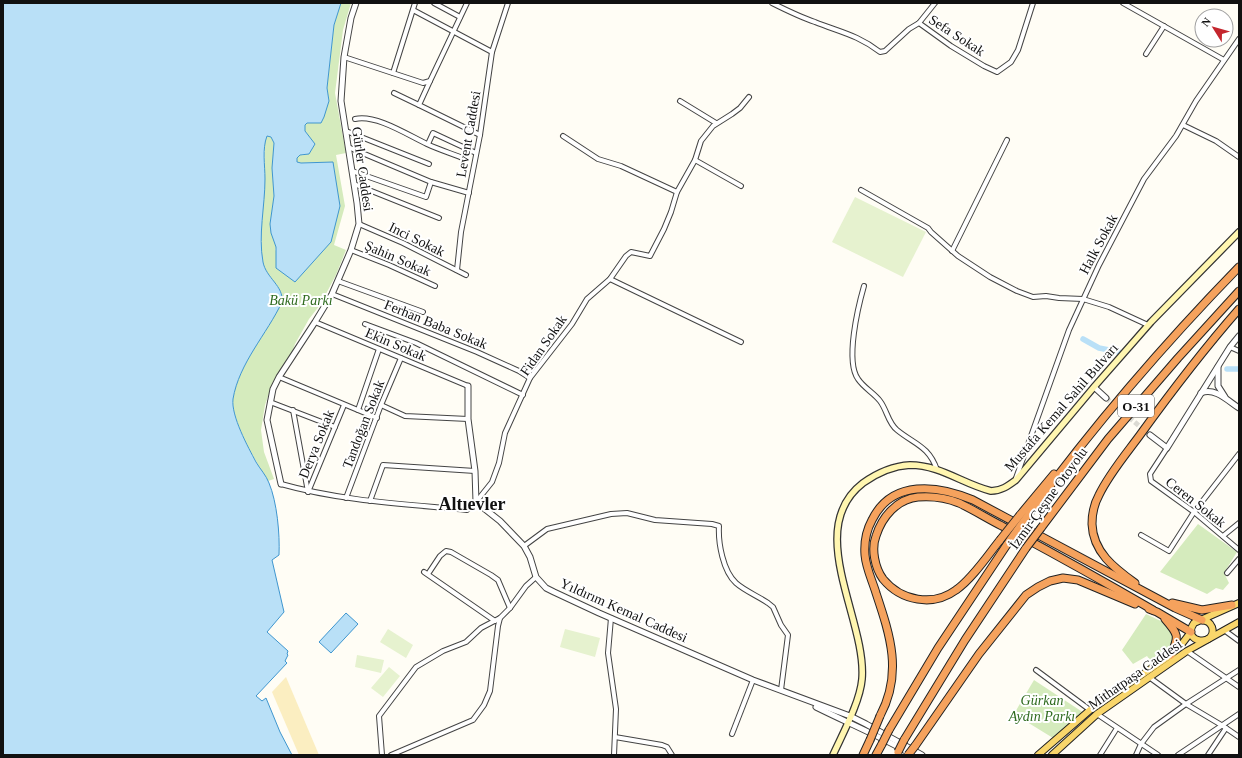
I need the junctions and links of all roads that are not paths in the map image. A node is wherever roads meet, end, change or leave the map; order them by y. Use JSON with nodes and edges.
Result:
{"nodes":[{"id":1,"x":356,"y":3,"type":"edge"},
{"id":2,"x":415,"y":3,"type":"edge"},
{"id":3,"x":434,"y":3,"type":"edge"},
{"id":4,"x":467,"y":3,"type":"edge"},
{"id":5,"x":508,"y":3,"type":"edge"},
{"id":6,"x":772,"y":3,"type":"edge"},
{"id":7,"x":935,"y":3,"type":"edge"},
{"id":8,"x":1033,"y":3,"type":"edge"},
{"id":9,"x":1123,"y":3,"type":"edge"},
{"id":10,"x":413,"y":10,"type":"junction"},
{"id":11,"x":460,"y":17,"type":"junction"},
{"id":12,"x":919,"y":23,"type":"junction"},
{"id":13,"x":1164,"y":26,"type":"junction"},
{"id":14,"x":453,"y":32,"type":"junction"},
{"id":15,"x":1239,"y":39,"type":"edge"},
{"id":16,"x":492,"y":52,"type":"junction"},
{"id":17,"x":1146,"y":54,"type":"dead end"},
{"id":18,"x":344,"y":57,"type":"junction"},
{"id":19,"x":1224,"y":60,"type":"junction"},
{"id":20,"x":393,"y":73,"type":"junction"},
{"id":21,"x":430,"y":82,"type":"junction"},
{"id":22,"x":394,"y":92,"type":"dead end"},
{"id":23,"x":749,"y":97,"type":"dead end"},
{"id":24,"x":680,"y":102,"type":"dead end"},
{"id":25,"x":419,"y":104,"type":"junction"},
{"id":26,"x":355,"y":119,"type":"dead end"},
{"id":27,"x":716,"y":123,"type":"junction"},
{"id":28,"x":1183,"y":124,"type":"junction"},
{"id":29,"x":346,"y":131,"type":"junction"},
{"id":30,"x":480,"y":135,"type":"junction"},
{"id":31,"x":563,"y":136,"type":"dead end"},
{"id":32,"x":1007,"y":140,"type":"dead end"},
{"id":33,"x":428,"y":144,"type":"junction"},
{"id":34,"x":348,"y":147,"type":"junction"},
{"id":35,"x":476,"y":153,"type":"junction"},
{"id":36,"x":1239,"y":157,"type":"edge"},
{"id":37,"x":465,"y":159,"type":"dead end"},
{"id":38,"x":695,"y":160,"type":"junction"},
{"id":39,"x":429,"y":164,"type":"dead end"},
{"id":40,"x":352,"y":171,"type":"junction"},
{"id":41,"x":431,"y":182,"type":"junction"},
{"id":42,"x":354,"y":184,"type":"junction"},
{"id":43,"x":741,"y":186,"type":"dead end"},
{"id":44,"x":861,"y":190,"type":"dead end"},
{"id":45,"x":677,"y":192,"type":"junction"},
{"id":46,"x":469,"y":193,"type":"junction"},
{"id":47,"x":439,"y":218,"type":"dead end"},
{"id":48,"x":359,"y":224,"type":"junction"},
{"id":49,"x":1239,"y":232,"type":"edge"},
{"id":50,"x":351,"y":250,"type":"junction"},
{"id":51,"x":952,"y":251,"type":"junction"},
{"id":52,"x":1239,"y":267,"type":"edge"},
{"id":53,"x":457,"y":270,"type":"junction"},
{"id":54,"x":466,"y":275,"type":"dead end"},
{"id":55,"x":610,"y":279,"type":"junction"},
{"id":56,"x":338,"y":281,"type":"junction"},
{"id":57,"x":436,"y":286,"type":"dead end"},
{"id":58,"x":864,"y":286,"type":"dead end"},
{"id":59,"x":1239,"y":291,"type":"edge"},
{"id":60,"x":332,"y":294,"type":"junction"},
{"id":61,"x":1083,"y":299,"type":"junction"},
{"id":62,"x":1239,"y":308,"type":"edge"},
{"id":63,"x":423,"y":312,"type":"dead end"},
{"id":64,"x":316,"y":322,"type":"junction"},
{"id":65,"x":365,"y":324,"type":"dead end"},
{"id":66,"x":1148,"y":325,"type":"junction"},
{"id":67,"x":1239,"y":336,"type":"edge"},
{"id":68,"x":741,"y":342,"type":"dead end"},
{"id":69,"x":1230,"y":347,"type":"junction"},
{"id":70,"x":379,"y":349,"type":"junction"},
{"id":71,"x":1239,"y":351,"type":"edge"},
{"id":72,"x":401,"y":358,"type":"junction"},
{"id":73,"x":1218,"y":366,"type":"junction"},
{"id":74,"x":279,"y":378,"type":"junction"},
{"id":75,"x":530,"y":378,"type":"junction"},
{"id":76,"x":1209,"y":380,"type":"junction"},
{"id":77,"x":468,"y":386,"type":"joint"},
{"id":78,"x":1218,"y":386,"type":"junction"},
{"id":79,"x":1094,"y":387,"type":"junction"},
{"id":80,"x":1201,"y":393,"type":"junction"},
{"id":81,"x":1216,"y":393,"type":"junction"},
{"id":82,"x":523,"y":395,"type":"junction"},
{"id":83,"x":1106,"y":398,"type":"tunnel mouth"},
{"id":84,"x":1228,"y":401,"type":"junction"},
{"id":85,"x":270,"y":402,"type":"junction"},
{"id":86,"x":344,"y":404,"type":"junction"},
{"id":87,"x":381,"y":405,"type":"junction"},
{"id":88,"x":1239,"y":408,"type":"edge"},
{"id":89,"x":293,"y":410,"type":"junction"},
{"id":90,"x":358,"y":410,"type":"junction"},
{"id":91,"x":377,"y":418,"type":"junction"},
{"id":92,"x":468,"y":419,"type":"junction"},
{"id":93,"x":335,"y":427,"type":"junction"},
{"id":94,"x":1150,"y":435,"type":"tunnel mouth"},
{"id":95,"x":1167,"y":448,"type":"junction"},
{"id":96,"x":1239,"y":454,"type":"edge"},
{"id":97,"x":938,"y":470,"type":"junction"},
{"id":98,"x":475,"y":471,"type":"junction"},
{"id":99,"x":1016,"y":480,"type":"junction"},
{"id":100,"x":281,"y":484,"type":"joint"},
{"id":101,"x":308,"y":492,"type":"junction"},
{"id":102,"x":346,"y":498,"type":"junction"},
{"id":103,"x":370,"y":501,"type":"junction"},
{"id":104,"x":476,"y":502,"type":"junction"},
{"id":105,"x":1194,"y":512,"type":"junction"},
{"id":106,"x":1023,"y":517,"type":"junction"},
{"id":107,"x":1239,"y":523,"type":"edge"},
{"id":108,"x":1141,"y":535,"type":"dead end"},
{"id":109,"x":1223,"y":536,"type":"junction"},
{"id":110,"x":524,"y":546,"type":"junction"},
{"id":111,"x":1239,"y":550,"type":"edge"},
{"id":112,"x":1239,"y":559,"type":"edge"},
{"id":113,"x":1227,"y":574,"type":"dead end"},
{"id":114,"x":536,"y":577,"type":"junction"},
{"id":115,"x":1159,"y":600,"type":"junction"},
{"id":116,"x":1236,"y":604,"type":"edge"},
{"id":117,"x":510,"y":608,"type":"junction"},
{"id":118,"x":1155,"y":611,"type":"junction"},
{"id":119,"x":500,"y":618,"type":"junction"},
{"id":120,"x":610,"y":618,"type":"junction"},
{"id":121,"x":1202,"y":620,"type":"junction"},
{"id":122,"x":494,"y":621,"type":"junction"},
{"id":123,"x":1239,"y":622,"type":"edge"},
{"id":124,"x":1224,"y":630,"type":"junction"},
{"id":125,"x":1191,"y":632,"type":"junction"},
{"id":126,"x":1207,"y":640,"type":"junction"},
{"id":127,"x":1239,"y":641,"type":"edge"},
{"id":128,"x":1187,"y":651,"type":"junction"},
{"id":129,"x":1171,"y":655,"type":"junction"},
{"id":130,"x":1036,"y":670,"type":"dead end"},
{"id":131,"x":1239,"y":670,"type":"edge"},
{"id":132,"x":1149,"y":677,"type":"junction"},
{"id":133,"x":1226,"y":678,"type":"junction"},
{"id":134,"x":753,"y":680,"type":"junction"},
{"id":135,"x":1239,"y":687,"type":"edge"},
{"id":136,"x":781,"y":690,"type":"junction"},
{"id":137,"x":798,"y":697,"type":"junction"},
{"id":138,"x":1186,"y":704,"type":"junction"},
{"id":139,"x":1090,"y":710,"type":"junction"},
{"id":140,"x":1097,"y":714,"type":"junction"},
{"id":141,"x":1239,"y":714,"type":"edge"},
{"id":142,"x":850,"y":716,"type":"junction"},
{"id":143,"x":848,"y":723,"type":"junction"},
{"id":144,"x":1225,"y":727,"type":"junction"},
{"id":145,"x":1117,"y":728,"type":"junction"},
{"id":146,"x":732,"y":734,"type":"dead end"},
{"id":147,"x":615,"y":737,"type":"junction"},
{"id":148,"x":1239,"y":737,"type":"edge"},
{"id":149,"x":1141,"y":744,"type":"junction"},
{"id":150,"x":897,"y":754,"type":"edge"},
{"id":151,"x":382,"y":755,"type":"edge"},
{"id":152,"x":391,"y":755,"type":"edge"},
{"id":153,"x":614,"y":755,"type":"edge"},
{"id":154,"x":672,"y":755,"type":"edge"},
{"id":155,"x":833,"y":755,"type":"edge"},
{"id":156,"x":862,"y":755,"type":"edge"},
{"id":157,"x":876,"y":755,"type":"edge"},
{"id":158,"x":908,"y":755,"type":"edge"},
{"id":159,"x":913,"y":755,"type":"edge"},
{"id":160,"x":922,"y":755,"type":"edge"},
{"id":161,"x":1038,"y":755,"type":"edge"},
{"id":162,"x":1052,"y":755,"type":"edge"},
{"id":163,"x":1100,"y":755,"type":"edge"},
{"id":164,"x":1136,"y":755,"type":"edge"},
{"id":165,"x":1158,"y":755,"type":"edge"},
{"id":166,"x":1178,"y":755,"type":"edge"},
{"id":167,"x":1208,"y":755,"type":"edge"}],
"edges":[{"from":1,"to":18,"type":"street","name":"Gürler Caddesi"},
{"from":2,"to":10,"type":"street"},
{"from":3,"to":11,"type":"street"},
{"from":4,"to":11,"type":"street"},
{"from":5,"to":16,"type":"street","name":"Levent Caddesi"},
{"from":6,"to":12,"type":"street","name":"Sefa Sokak"},
{"from":7,"to":12,"type":"street"},
{"from":8,"to":12,"type":"street","name":"Sefa Sokak"},
{"from":9,"to":13,"type":"street"},
{"from":10,"to":14,"type":"street"},
{"from":10,"to":20,"type":"street"},
{"from":11,"to":14,"type":"street"},
{"from":13,"to":17,"type":"street"},
{"from":13,"to":19,"type":"street"},
{"from":14,"to":16,"type":"street"},
{"from":14,"to":21,"type":"street"},
{"from":15,"to":19,"type":"street","name":"Halk Sokak"},
{"from":16,"to":30,"type":"street","name":"Levent Caddesi"},
{"from":18,"to":20,"type":"street"},
{"from":18,"to":29,"type":"street","name":"Gürler Caddesi"},
{"from":19,"to":28,"type":"street","name":"Halk Sokak"},
{"from":20,"to":21,"type":"street"},
{"from":21,"to":25,"type":"street"},
{"from":22,"to":25,"type":"street"},
{"from":23,"to":27,"type":"street"},
{"from":24,"to":27,"type":"street"},
{"from":25,"to":30,"type":"street"},
{"from":26,"to":33,"type":"street"},
{"from":27,"to":38,"type":"street"},
{"from":28,"to":36,"type":"street"},
{"from":28,"to":61,"type":"street","name":"Halk Sokak"},
{"from":29,"to":34,"type":"street","name":"Gürler Caddesi"},
{"from":29,"to":39,"type":"street"},
{"from":30,"to":35,"type":"street","name":"Levent Caddesi"},
{"from":31,"to":45,"type":"street"},
{"from":32,"to":51,"type":"street"},
{"from":33,"to":35,"type":"street"},
{"from":33,"to":37,"type":"street"},
{"from":34,"to":40,"type":"street","name":"Gürler Caddesi"},
{"from":34,"to":41,"type":"street"},
{"from":35,"to":46,"type":"street","name":"Levent Caddesi"},
{"from":38,"to":43,"type":"street"},
{"from":38,"to":45,"type":"street"},
{"from":40,"to":41,"type":"street"},
{"from":40,"to":42,"type":"street","name":"Gürler Caddesi"},
{"from":41,"to":46,"type":"street"},
{"from":42,"to":47,"type":"street"},
{"from":42,"to":48,"type":"street","name":"Gürler Caddesi"},
{"from":44,"to":51,"type":"street"},
{"from":45,"to":55,"type":"street","name":"Fidan Sokak"},
{"from":46,"to":53,"type":"street","name":"Levent Caddesi"},
{"from":48,"to":50,"type":"street","name":"Gürler Caddesi"},
{"from":48,"to":53,"type":"street","name":"Inci Sokak"},
{"from":49,"to":66,"type":"main road","name":"Mustafa Kemal Sahil Bulvarı"},
{"from":50,"to":56,"type":"street","name":"Gürler Caddesi"},
{"from":50,"to":57,"type":"street","name":"Şahin Sokak"},
{"from":51,"to":61,"type":"street"},
{"from":52,"to":106,"type":"highway","name":"İzmir-Çeşme Otoyolu","number":"O-31"},
{"from":53,"to":54,"type":"street","name":"Inci Sokak"},
{"from":55,"to":68,"type":"street"},
{"from":55,"to":75,"type":"street","name":"Fidan Sokak"},
{"from":56,"to":60,"type":"street","name":"Gürler Caddesi"},
{"from":56,"to":63,"type":"street"},
{"from":58,"to":97,"type":"street"},
{"from":59,"to":150,"type":"highway","name":"İzmir-Çeşme Otoyolu","number":"O-31","bridge":true},
{"from":60,"to":64,"type":"street","name":"Gürler Caddesi"},
{"from":60,"to":75,"type":"street","name":"Ferhan Baba Sokak"},
{"from":61,"to":66,"type":"street"},
{"from":61,"to":99,"type":"street","name":"Halk Sokak"},
{"from":62,"to":115,"type":"highway"},
{"from":64,"to":70,"type":"street","name":"Ekin Sokak"},
{"from":64,"to":74,"type":"street","name":"Gürler Caddesi"},
{"from":65,"to":82,"type":"street"},
{"from":66,"to":79,"type":"main road","name":"Mustafa Kemal Sahil Bulvarı"},
{"from":67,"to":69,"type":"street"},
{"from":69,"to":71,"type":"street"},
{"from":69,"to":73,"type":"street"},
{"from":70,"to":72,"type":"street","name":"Ekin Sokak"},
{"from":70,"to":90,"type":"street"},
{"from":72,"to":77,"type":"street","name":"Ekin Sokak"},
{"from":72,"to":87,"type":"street","name":"Tandoğan Sokak"},
{"from":73,"to":76,"type":"street"},
{"from":73,"to":78,"type":"street"},
{"from":74,"to":85,"type":"street","name":"Gürler Caddesi"},
{"from":74,"to":86,"type":"street"},
{"from":75,"to":82,"type":"street","name":"Fidan Sokak"},
{"from":76,"to":78,"type":"street"},
{"from":76,"to":80,"type":"street"},
{"from":76,"to":81,"type":"street"},
{"from":77,"to":92,"type":"street"},
{"from":78,"to":84,"type":"street"},
{"from":79,"to":83,"type":"street"},
{"from":79,"to":99,"type":"main road","name":"Mustafa Kemal Sahil Bulvarı"},
{"from":80,"to":81,"type":"street"},
{"from":80,"to":95,"type":"street"},
{"from":81,"to":84,"type":"street"},
{"from":82,"to":104,"type":"street","name":"Fidan Sokak"},
{"from":84,"to":88,"type":"street"},
{"from":85,"to":89,"type":"street"},
{"from":85,"to":100,"type":"street","name":"Gürler Caddesi"},
{"from":86,"to":90,"type":"street"},
{"from":86,"to":93,"type":"street","name":"Derya Sokak"},
{"from":87,"to":91,"type":"street","name":"Tandoğan Sokak"},
{"from":87,"to":92,"type":"street"},
{"from":89,"to":93,"type":"street"},
{"from":89,"to":101,"type":"street"},
{"from":90,"to":91,"type":"street"},
{"from":91,"to":102,"type":"street","name":"Tandoğan Sokak"},
{"from":92,"to":98,"type":"street"},
{"from":93,"to":101,"type":"street","name":"Derya Sokak"},
{"from":94,"to":95,"type":"street"},
{"from":95,"to":105,"type":"street","name":"Ceren Sokak"},
{"from":96,"to":105,"type":"street"},
{"from":97,"to":99,"type":"main road","name":"Mustafa Kemal Sahil Bulvarı"},
{"from":97,"to":142,"type":"main road","name":"Mustafa Kemal Sahil Bulvarı"},
{"from":98,"to":103,"type":"street"},
{"from":98,"to":104,"type":"street"},
{"from":100,"to":101,"type":"street"},
{"from":101,"to":102,"type":"street"},
{"from":102,"to":103,"type":"street"},
{"from":103,"to":104,"type":"street"},
{"from":104,"to":110,"type":"street"},
{"from":105,"to":108,"type":"street"},
{"from":105,"to":109,"type":"street","name":"Ceren Sokak"},
{"from":106,"to":118,"type":"highway","bridge":true},
{"from":106,"to":157,"type":"highway","name":"İzmir-Çeşme Otoyolu","number":"O-31","bridge":true},
{"from":107,"to":109,"type":"street"},
{"from":109,"to":111,"type":"street","name":"Ceren Sokak"},
{"from":110,"to":114,"type":"street"},
{"from":110,"to":136,"type":"street"},
{"from":112,"to":113,"type":"street"},
{"from":114,"to":117,"type":"street"},
{"from":114,"to":120,"type":"street","name":"Yıldırım Kemal Caddesi"},
{"from":115,"to":116,"type":"highway"},
{"from":115,"to":121,"type":"highway"},
{"from":115,"to":156,"type":"highway","bridge":true},
{"from":116,"to":121,"type":"main road"},
{"from":117,"to":119,"type":"street"},
{"from":117,"to":122,"type":"street"},
{"from":118,"to":125,"type":"highway"},
{"from":118,"to":129,"type":"highway"},
{"from":118,"to":158,"type":"highway","bridge":true},
{"from":119,"to":122,"type":"street"},
{"from":119,"to":152,"type":"street"},
{"from":120,"to":134,"type":"street","name":"Yıldırım Kemal Caddesi"},
{"from":120,"to":147,"type":"street"},
{"from":121,"to":125,"type":"main road"},
{"from":121,"to":126,"type":"main road"},
{"from":122,"to":151,"type":"street"},
{"from":123,"to":124,"type":"main road","name":"Mithatpaşa Caddesi"},
{"from":124,"to":126,"type":"main road","name":"Mithatpaşa Caddesi"},
{"from":124,"to":127,"type":"street"},
{"from":125,"to":126,"type":"main road"},
{"from":125,"to":129,"type":"main road","name":"Mithatpaşa Caddesi"},
{"from":126,"to":128,"type":"main road","name":"Mithatpaşa Caddesi"},
{"from":128,"to":132,"type":"main road","name":"Mithatpaşa Caddesi"},
{"from":128,"to":133,"type":"street"},
{"from":129,"to":139,"type":"main road","name":"Mithatpaşa Caddesi"},
{"from":130,"to":139,"type":"street"},
{"from":131,"to":133,"type":"street"},
{"from":132,"to":138,"type":"street"},
{"from":132,"to":140,"type":"main road","name":"Mithatpaşa Caddesi"},
{"from":133,"to":135,"type":"street"},
{"from":133,"to":138,"type":"street"},
{"from":134,"to":136,"type":"street","name":"Yıldırım Kemal Caddesi"},
{"from":134,"to":146,"type":"street"},
{"from":136,"to":137,"type":"street","name":"Yıldırım Kemal Caddesi"},
{"from":137,"to":142,"type":"street","name":"Yıldırım Kemal Caddesi"},
{"from":137,"to":143,"type":"street","name":"Yıldırım Kemal Caddesi"},
{"from":138,"to":144,"type":"street"},
{"from":138,"to":149,"type":"street"},
{"from":139,"to":161,"type":"main road","name":"Mithatpaşa Caddesi"},
{"from":140,"to":145,"type":"street"},
{"from":140,"to":162,"type":"main road","name":"Mithatpaşa Caddesi"},
{"from":141,"to":144,"type":"street"},
{"from":142,"to":143,"type":"main road","name":"Mustafa Kemal Sahil Bulvarı"},
{"from":142,"to":160,"type":"street","name":"Yıldırım Kemal Caddesi"},
{"from":143,"to":155,"type":"main road","name":"Mustafa Kemal Sahil Bulvarı"},
{"from":143,"to":159,"type":"street","name":"Yıldırım Kemal Caddesi"},
{"from":144,"to":148,"type":"street"},
{"from":144,"to":166,"type":"street"},
{"from":144,"to":167,"type":"street"},
{"from":145,"to":149,"type":"street"},
{"from":145,"to":163,"type":"street"},
{"from":147,"to":153,"type":"street"},
{"from":147,"to":154,"type":"street"},
{"from":149,"to":164,"type":"street"},
{"from":149,"to":165,"type":"street"}]}
